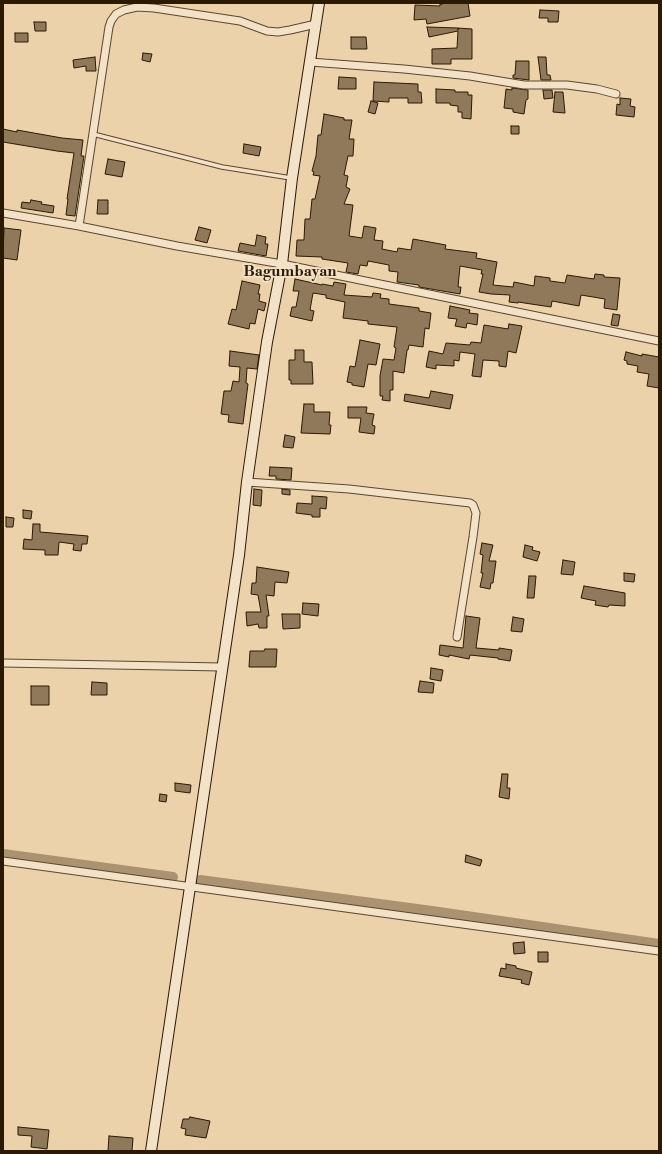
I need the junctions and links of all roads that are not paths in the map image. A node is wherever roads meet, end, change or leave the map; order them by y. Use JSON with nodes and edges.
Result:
{"nodes":[{"id":1,"x":319,"y":3,"type":"edge"},
{"id":2,"x":316,"y":24,"type":"junction"},
{"id":3,"x":310,"y":62,"type":"junction"},
{"id":4,"x":616,"y":94,"type":"dead end"},
{"id":5,"x":93,"y":134,"type":"junction"},
{"id":6,"x":292,"y":178,"type":"junction"},
{"id":7,"x":3,"y":212,"type":"edge"},
{"id":8,"x":79,"y":226,"type":"junction"},
{"id":9,"x":282,"y":264,"type":"junction"},
{"id":10,"x":659,"y":341,"type":"edge"},
{"id":11,"x":246,"y":482,"type":"junction"},
{"id":12,"x":457,"y":637,"type":"dead end"},
{"id":13,"x":3,"y":663,"type":"edge"},
{"id":14,"x":222,"y":667,"type":"junction"},
{"id":15,"x":3,"y":861,"type":"edge"},
{"id":16,"x":190,"y":887,"type":"junction"},
{"id":17,"x":659,"y":951,"type":"edge"},
{"id":18,"x":151,"y":1151,"type":"edge"}],
"edges":[{"from":1,"to":2,"type":"main road"},
{"from":2,"to":3,"type":"main road"},
{"from":2,"to":5,"type":"street"},
{"from":3,"to":4,"type":"street"},
{"from":3,"to":6,"type":"main road"},
{"from":5,"to":6,"type":"lane"},
{"from":5,"to":8,"type":"street"},
{"from":6,"to":9,"type":"main road"},
{"from":7,"to":8,"type":"street"},
{"from":8,"to":9,"type":"street"},
{"from":9,"to":10,"type":"street"},
{"from":9,"to":11,"type":"main road"},
{"from":11,"to":12,"type":"street"},
{"from":11,"to":14,"type":"main road"},
{"from":13,"to":14,"type":"street"},
{"from":14,"to":16,"type":"main road"},
{"from":15,"to":16,"type":"street"},
{"from":16,"to":17,"type":"street"},
{"from":16,"to":18,"type":"main road"}]}
